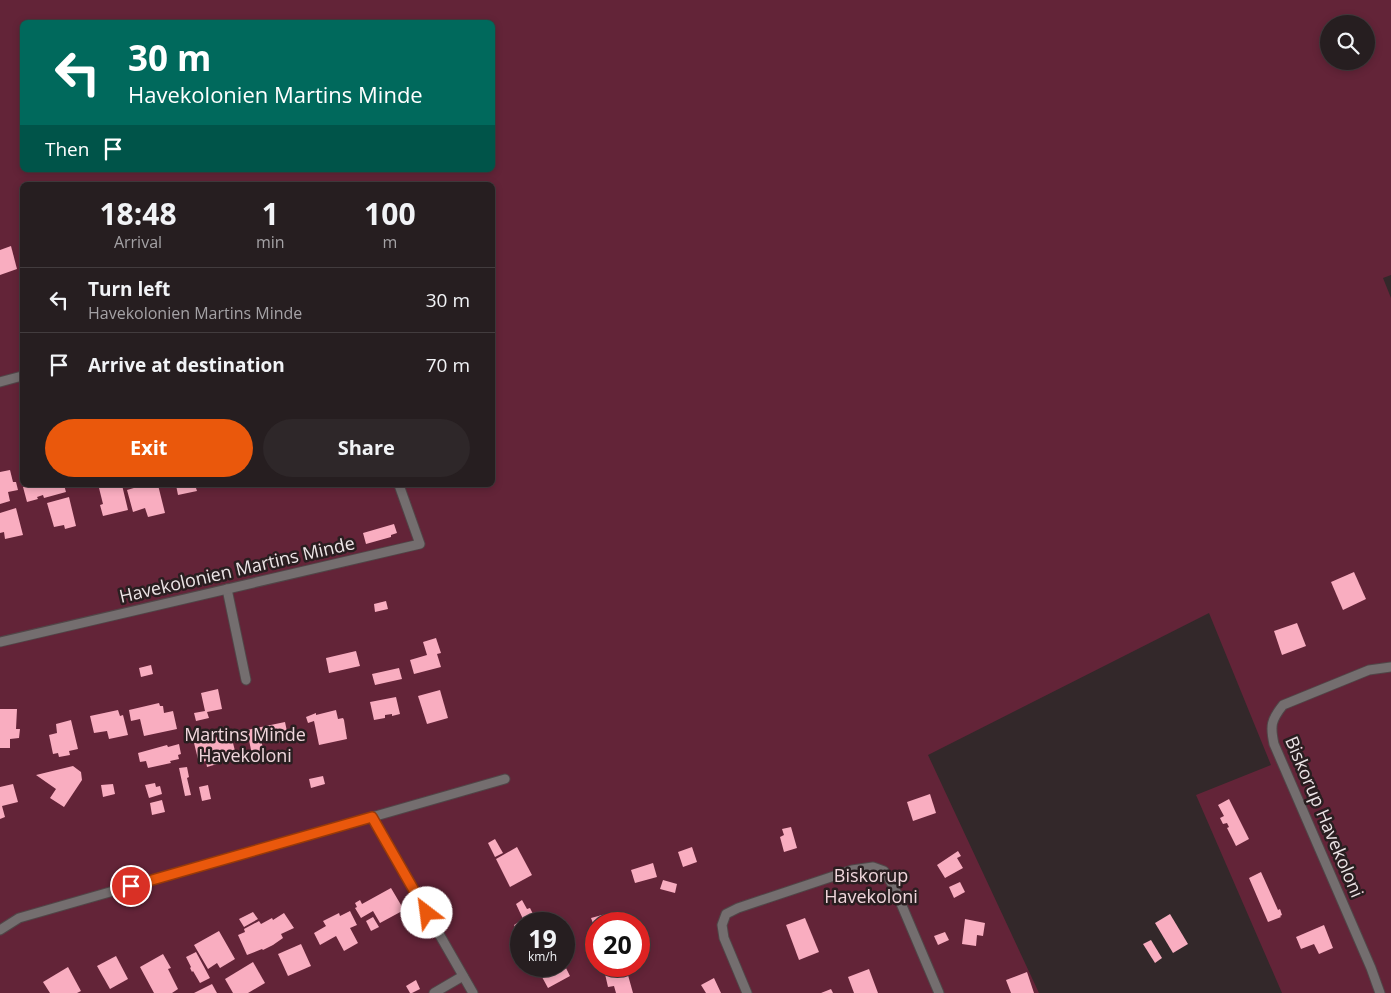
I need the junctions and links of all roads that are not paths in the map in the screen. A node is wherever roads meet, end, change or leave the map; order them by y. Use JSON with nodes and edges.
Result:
{"nodes":[{"id":1,"x":20,"y":377,"type":"edge"},
{"id":2,"x":0,"y":382,"type":"edge"},
{"id":3,"x":400,"y":487,"type":"edge"},
{"id":4,"x":227,"y":589,"type":"junction"},
{"id":5,"x":0,"y":642,"type":"edge"},
{"id":6,"x":1391,"y":667,"type":"edge"},
{"id":7,"x":246,"y":680,"type":"dead end"},
{"id":8,"x":505,"y":779,"type":"dead end"},
{"id":9,"x":372,"y":817,"type":"junction"},
{"id":10,"x":0,"y":930,"type":"edge"},
{"id":11,"x":464,"y":976,"type":"junction"},
{"id":12,"x":434,"y":993,"type":"edge"},
{"id":13,"x":473,"y":993,"type":"edge"},
{"id":14,"x":747,"y":993,"type":"edge"},
{"id":15,"x":938,"y":993,"type":"edge"},
{"id":16,"x":1380,"y":993,"type":"edge"}],
"edges":[{"from":1,"to":2,"type":"lane"},
{"from":3,"to":4,"type":"lane","name":"Havekolonien Martins Minde"},
{"from":4,"to":5,"type":"lane","name":"Havekolonien Martins Minde"},
{"from":4,"to":7,"type":"lane"},
{"from":6,"to":16,"type":"lane","name":"Biskorup Havekoloni"},
{"from":8,"to":9,"type":"lane"},
{"from":9,"to":10,"type":"lane"},
{"from":9,"to":11,"type":"lane"},
{"from":11,"to":12,"type":"lane"},
{"from":11,"to":13,"type":"lane"},
{"from":14,"to":15,"type":"lane"}]}
